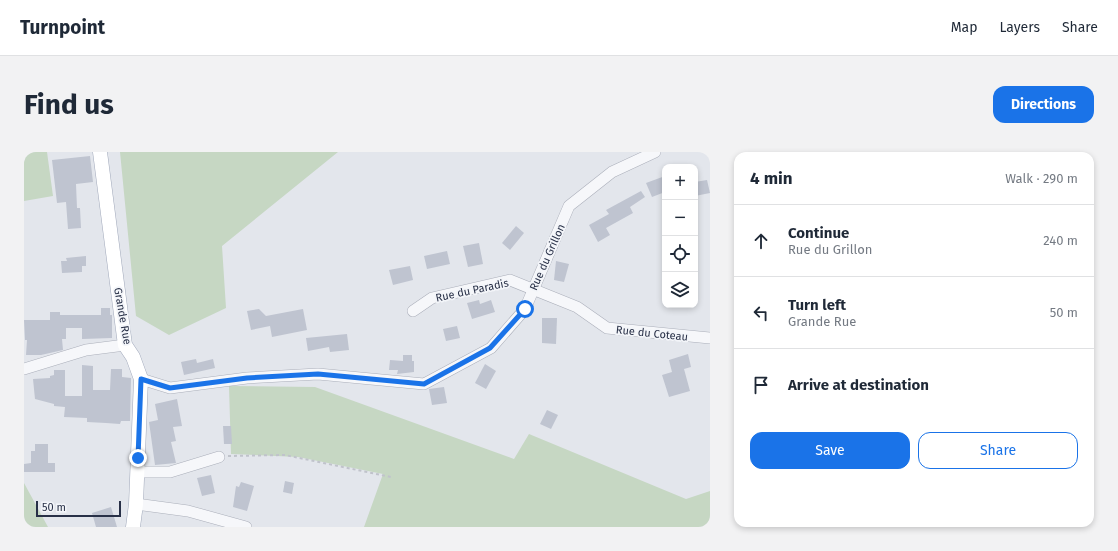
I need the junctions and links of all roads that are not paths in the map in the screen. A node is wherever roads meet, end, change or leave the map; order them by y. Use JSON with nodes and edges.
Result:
{"nodes":[{"id":1,"x":100,"y":152,"type":"edge"},
{"id":2,"x":655,"y":152,"type":"edge"},
{"id":3,"x":533,"y":288,"type":"junction"},
{"id":4,"x":412,"y":311,"type":"dead end"},
{"id":5,"x":710,"y":338,"type":"edge"},
{"id":6,"x":125,"y":345,"type":"junction"},
{"id":7,"x":24,"y":369,"type":"edge"},
{"id":8,"x":141,"y":379,"type":"junction"},
{"id":9,"x":219,"y":457,"type":"road end"},
{"id":10,"x":138,"y":472,"type":"junction"},
{"id":11,"x":136,"y":504,"type":"junction"},
{"id":12,"x":133,"y":527,"type":"edge"},
{"id":13,"x":246,"y":527,"type":"edge"}],
"edges":[{"from":1,"to":6,"type":"main road","name":"Grande Rue"},
{"from":2,"to":3,"type":"street","name":"Rue du Grillon"},
{"from":3,"to":4,"type":"street","name":"Rue du Paradis"},
{"from":3,"to":5,"type":"street","name":"Rue du Coteau"},
{"from":3,"to":8,"type":"street","name":"Rue du Grillon"},
{"from":6,"to":7,"type":"street"},
{"from":6,"to":8,"type":"main road","name":"Grande Rue"},
{"from":8,"to":10,"type":"main road","name":"Grande Rue"},
{"from":9,"to":10,"type":"street"},
{"from":10,"to":11,"type":"main road","name":"Grande Rue"},
{"from":11,"to":12,"type":"main road","name":"Grande Rue"},
{"from":11,"to":13,"type":"street"}]}
